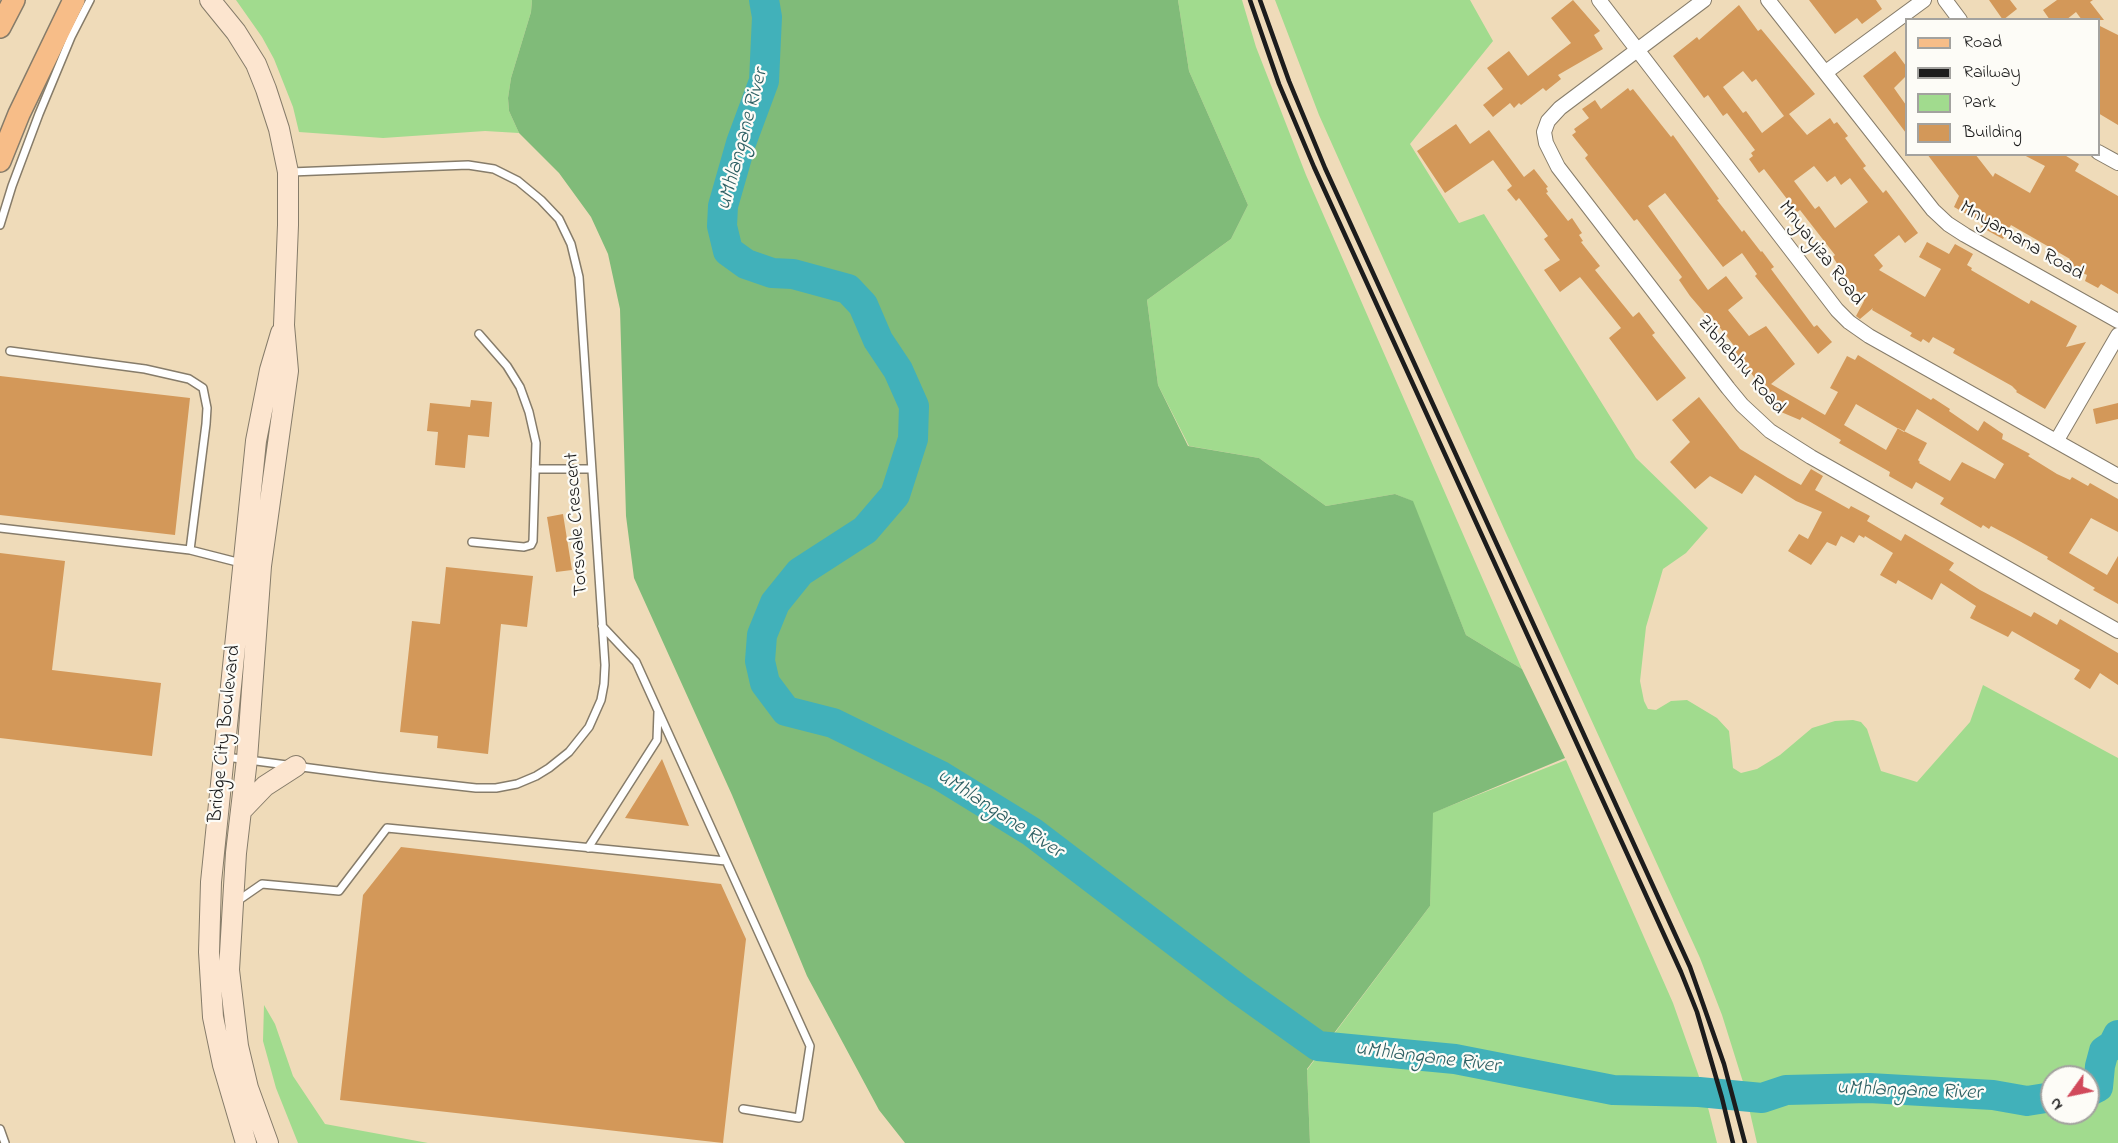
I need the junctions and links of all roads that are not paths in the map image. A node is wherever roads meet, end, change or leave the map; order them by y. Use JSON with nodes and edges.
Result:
{"nodes":[{"id":1,"x":14,"y":0,"type":"edge"},
{"id":2,"x":59,"y":0,"type":"edge"},
{"id":3,"x":74,"y":0,"type":"edge"},
{"id":4,"x":90,"y":0,"type":"edge"},
{"id":5,"x":210,"y":0,"type":"edge"},
{"id":6,"x":1599,"y":0,"type":"edge"},
{"id":7,"x":1704,"y":0,"type":"edge"},
{"id":8,"x":1768,"y":0,"type":"edge"},
{"id":9,"x":1924,"y":0,"type":"edge"},
{"id":10,"x":1945,"y":0,"type":"edge"},
{"id":11,"x":1958,"y":18,"type":"edge"},
{"id":12,"x":0,"y":27,"type":"edge"},
{"id":13,"x":1637,"y":49,"type":"junction"},
{"id":14,"x":1826,"y":72,"type":"junction"},
{"id":15,"x":0,"y":126,"type":"edge"},
{"id":16,"x":2100,"y":153,"type":"edge"},
{"id":17,"x":0,"y":161,"type":"edge"},
{"id":18,"x":2118,"y":163,"type":"edge"},
{"id":19,"x":288,"y":172,"type":"junction"},
{"id":20,"x":0,"y":225,"type":"edge"},
{"id":21,"x":2118,"y":321,"type":"edge"},
{"id":22,"x":479,"y":334,"type":"dead end"},
{"id":23,"x":2118,"y":334,"type":"edge"},
{"id":24,"x":9,"y":351,"type":"dead end"},
{"id":25,"x":2057,"y":440,"type":"junction"},
{"id":26,"x":591,"y":468,"type":"junction"},
{"id":27,"x":535,"y":469,"type":"junction"},
{"id":28,"x":2118,"y":476,"type":"edge"},
{"id":29,"x":0,"y":528,"type":"edge"},
{"id":30,"x":472,"y":542,"type":"dead end"},
{"id":31,"x":190,"y":550,"type":"junction"},
{"id":32,"x":252,"y":565,"type":"junction"},
{"id":33,"x":602,"y":626,"type":"junction"},
{"id":34,"x":2118,"y":631,"type":"edge"},
{"id":35,"x":658,"y":710,"type":"junction"},
{"id":36,"x":224,"y":757,"type":"junction"},
{"id":37,"x":247,"y":759,"type":"junction"},
{"id":38,"x":296,"y":766,"type":"junction"},
{"id":39,"x":241,"y":811,"type":"junction"},
{"id":40,"x":588,"y":848,"type":"junction"},
{"id":41,"x":726,"y":861,"type":"junction"},
{"id":42,"x":233,"y":904,"type":"junction"},
{"id":43,"x":743,"y":1109,"type":"dead end"},
{"id":44,"x":0,"y":1129,"type":"edge"},
{"id":45,"x":5,"y":1143,"type":"edge"},
{"id":46,"x":246,"y":1143,"type":"edge"},
{"id":47,"x":268,"y":1143,"type":"edge"}],
"edges":[{"from":1,"to":12,"type":"main road"},
{"from":2,"to":15,"type":"main road"},
{"from":3,"to":17,"type":"main road"},
{"from":4,"to":20,"type":"lane"},
{"from":5,"to":19,"type":"street","name":"Bridge City Boulevard"},
{"from":6,"to":13,"type":"street","name":"Mnyayiza Road"},
{"from":7,"to":13,"type":"street"},
{"from":8,"to":14,"type":"street","name":"Mnyamana Road"},
{"from":9,"to":14,"type":"street"},
{"from":10,"to":11,"type":"street"},
{"from":13,"to":25,"type":"street","name":"Mnyayiza Road"},
{"from":13,"to":34,"type":"street","name":"Zibhebhu Road"},
{"from":14,"to":21,"type":"street","name":"Mnyamana Road"},
{"from":16,"to":18,"type":"street"},
{"from":19,"to":26,"type":"lane","name":"Torsvale Crescent"},
{"from":19,"to":32,"type":"street","name":"Bridge City Boulevard"},
{"from":22,"to":27,"type":"lane"},
{"from":23,"to":25,"type":"street"},
{"from":24,"to":31,"type":"lane"},
{"from":25,"to":28,"type":"street","name":"Mnyayiza Road"},
{"from":26,"to":27,"type":"lane"},
{"from":26,"to":33,"type":"lane","name":"Torsvale Crescent"},
{"from":27,"to":30,"type":"lane"},
{"from":29,"to":31,"type":"lane"},
{"from":31,"to":32,"type":"lane"},
{"from":32,"to":36,"type":"street","name":"Bridge City Boulevard"},
{"from":32,"to":37,"type":"street","name":"Bridge City Boulevard"},
{"from":33,"to":35,"type":"lane"},
{"from":33,"to":38,"type":"lane","name":"Torsvale Crescent"},
{"from":35,"to":40,"type":"lane"},
{"from":35,"to":41,"type":"lane"},
{"from":36,"to":37,"type":"lane","name":"Torsvale Crescent"},
{"from":36,"to":46,"type":"street","name":"Bridge City Boulevard"},
{"from":37,"to":38,"type":"lane","name":"Torsvale Crescent"},
{"from":37,"to":39,"type":"street","name":"Bridge City Boulevard"},
{"from":38,"to":39,"type":"street"},
{"from":39,"to":42,"type":"street","name":"Bridge City Boulevard"},
{"from":40,"to":41,"type":"lane"},
{"from":40,"to":42,"type":"lane"},
{"from":41,"to":43,"type":"lane"},
{"from":42,"to":47,"type":"street","name":"Bridge City Boulevard"},
{"from":44,"to":45,"type":"lane"}]}
